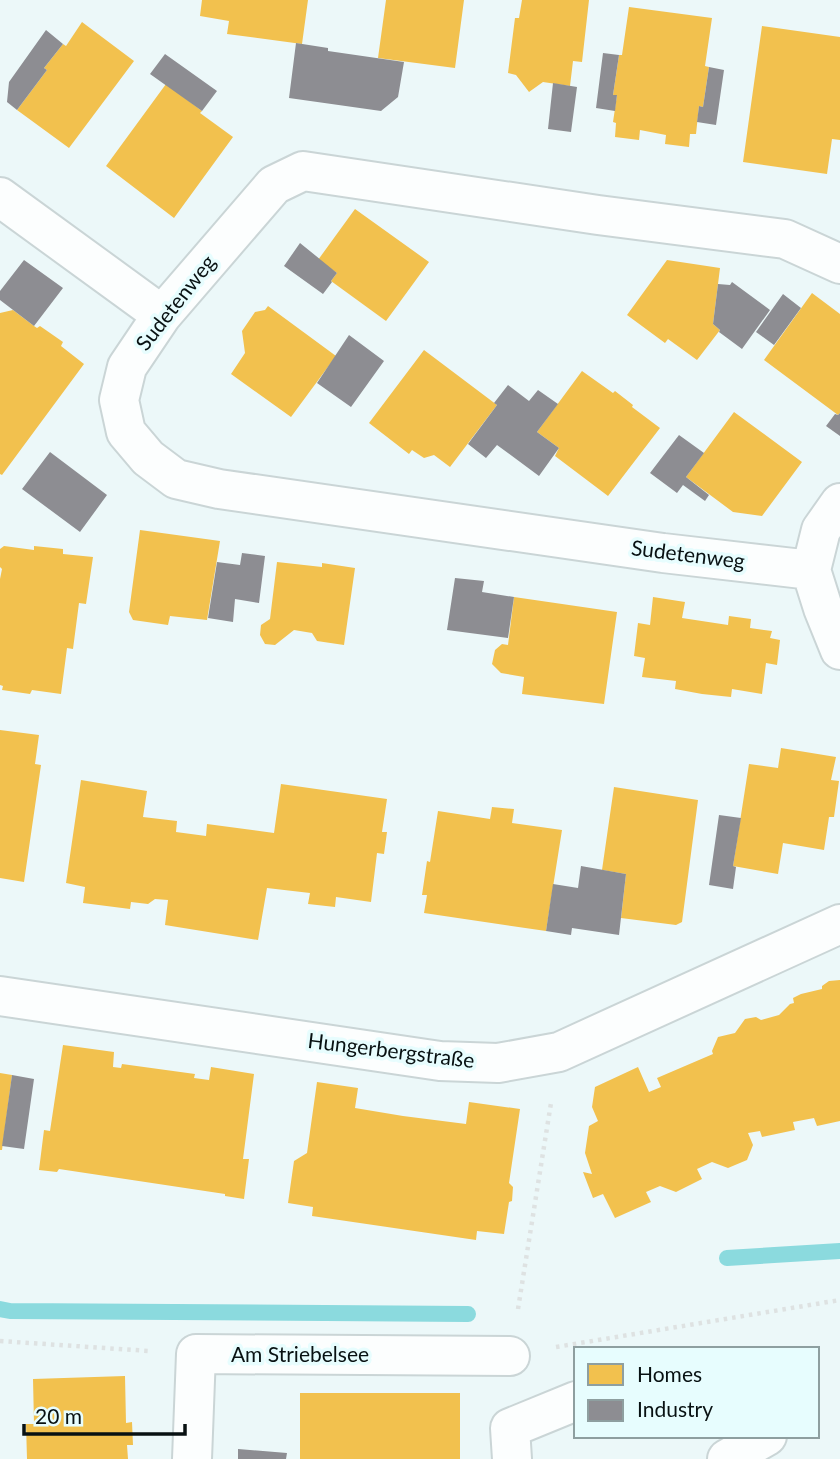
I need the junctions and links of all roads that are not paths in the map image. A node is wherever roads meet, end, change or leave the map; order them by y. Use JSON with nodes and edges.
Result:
{"nodes":[{"id":1,"x":0,"y":197,"type":"edge"},
{"id":2,"x":840,"y":264,"type":"edge"},
{"id":3,"x":162,"y":315,"type":"junction"},
{"id":4,"x":840,"y":503,"type":"edge"},
{"id":5,"x":811,"y":570,"type":"junction"},
{"id":6,"x":840,"y":650,"type":"edge"},
{"id":7,"x":840,"y":924,"type":"edge"},
{"id":8,"x":0,"y":996,"type":"edge"},
{"id":9,"x":510,"y":1356,"type":"road end"},
{"id":10,"x":574,"y":1402,"type":"edge"},
{"id":11,"x":764,"y":1438,"type":"edge"},
{"id":12,"x":511,"y":1443,"type":"edge"},
{"id":13,"x":192,"y":1459,"type":"edge"},
{"id":14,"x":727,"y":1459,"type":"edge"}],
"edges":[{"from":1,"to":3,"type":"street"},
{"from":2,"to":3,"type":"street","name":"Sudetenweg"},
{"from":3,"to":5,"type":"street","name":"Sudetenweg"},
{"from":4,"to":5,"type":"street"},
{"from":5,"to":6,"type":"street"},
{"from":7,"to":8,"type":"street","name":"Hungerbergstraße"},
{"from":9,"to":13,"type":"street","name":"Am Striebelsee"},
{"from":10,"to":12,"type":"street"},
{"from":11,"to":14,"type":"street"}]}
